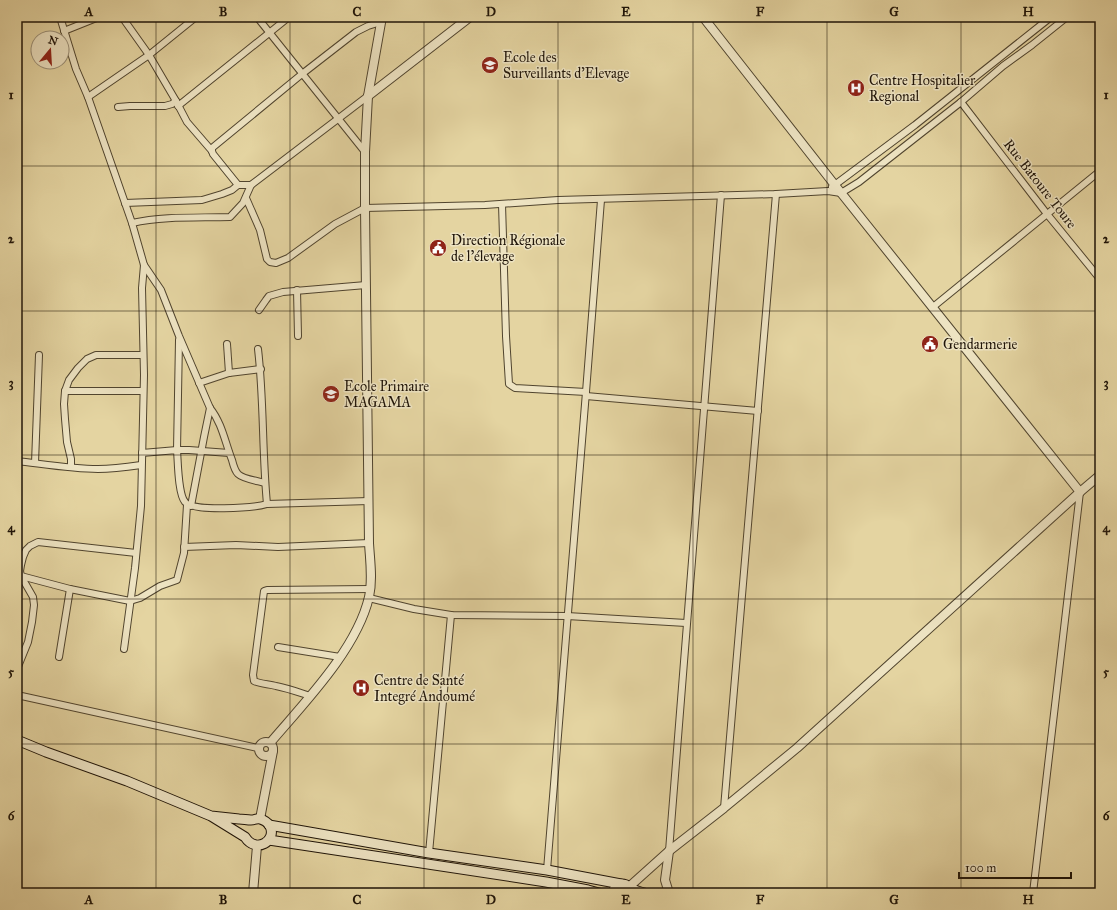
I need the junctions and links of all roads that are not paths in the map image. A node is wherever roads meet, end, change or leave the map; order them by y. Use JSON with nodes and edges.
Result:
{"nodes":[{"id":1,"x":60,"y":17,"type":"edge"},
{"id":2,"x":99,"y":17,"type":"edge"},
{"id":3,"x":122,"y":17,"type":"edge"},
{"id":4,"x":196,"y":17,"type":"edge"},
{"id":5,"x":257,"y":17,"type":"edge"},
{"id":6,"x":289,"y":17,"type":"edge"},
{"id":7,"x":470,"y":17,"type":"edge"},
{"id":8,"x":703,"y":17,"type":"edge"},
{"id":9,"x":1051,"y":17,"type":"edge"},
{"id":10,"x":1067,"y":17,"type":"edge"},
{"id":11,"x":381,"y":19,"type":"edge"},
{"id":12,"x":64,"y":30,"type":"edge"},
{"id":13,"x":66,"y":30,"type":"edge"},
{"id":14,"x":270,"y":32,"type":"junction"},
{"id":15,"x":70,"y":50,"type":"edge"},
{"id":16,"x":149,"y":55,"type":"junction"},
{"id":17,"x":302,"y":74,"type":"junction"},
{"id":18,"x":368,"y":96,"type":"junction"},
{"id":19,"x":88,"y":97,"type":"junction"},
{"id":20,"x":961,"y":102,"type":"junction"},
{"id":21,"x":177,"y":103,"type":"junction"},
{"id":22,"x":118,"y":107,"type":"dead end"},
{"id":23,"x":338,"y":118,"type":"junction"},
{"id":24,"x":212,"y":151,"type":"junction"},
{"id":25,"x":365,"y":152,"type":"junction"},
{"id":26,"x":1100,"y":171,"type":"edge"},
{"id":27,"x":834,"y":184,"type":"junction"},
{"id":28,"x":238,"y":185,"type":"junction"},
{"id":29,"x":251,"y":185,"type":"junction"},
{"id":30,"x":828,"y":191,"type":"junction"},
{"id":31,"x":841,"y":193,"type":"junction"},
{"id":32,"x":776,"y":194,"type":"junction"},
{"id":33,"x":721,"y":195,"type":"junction"},
{"id":34,"x":246,"y":198,"type":"junction"},
{"id":35,"x":601,"y":200,"type":"junction"},
{"id":36,"x":125,"y":203,"type":"junction"},
{"id":37,"x":502,"y":204,"type":"junction"},
{"id":38,"x":365,"y":208,"type":"junction"},
{"id":39,"x":1047,"y":214,"type":"junction"},
{"id":40,"x":132,"y":223,"type":"junction"},
{"id":41,"x":144,"y":265,"type":"junction"},
{"id":42,"x":1100,"y":279,"type":"edge"},
{"id":43,"x":366,"y":285,"type":"junction"},
{"id":44,"x":297,"y":290,"type":"junction"},
{"id":45,"x":933,"y":307,"type":"junction"},
{"id":46,"x":259,"y":310,"type":"dead end"},
{"id":47,"x":179,"y":336,"type":"junction"},
{"id":48,"x":298,"y":336,"type":"dead end"},
{"id":49,"x":227,"y":344,"type":"dead end"},
{"id":50,"x":258,"y":349,"type":"dead end"},
{"id":51,"x":39,"y":355,"type":"dead end"},
{"id":52,"x":143,"y":355,"type":"junction"},
{"id":53,"x":261,"y":369,"type":"junction"},
{"id":54,"x":229,"y":373,"type":"junction"},
{"id":55,"x":199,"y":383,"type":"junction"},
{"id":56,"x":65,"y":391,"type":"junction"},
{"id":57,"x":143,"y":391,"type":"junction"},
{"id":58,"x":586,"y":394,"type":"junction"},
{"id":59,"x":705,"y":407,"type":"junction"},
{"id":60,"x":210,"y":408,"type":"junction"},
{"id":61,"x":758,"y":411,"type":"junction"},
{"id":62,"x":177,"y":450,"type":"junction"},
{"id":63,"x":201,"y":451,"type":"junction"},
{"id":64,"x":142,"y":453,"type":"junction"},
{"id":65,"x":229,"y":453,"type":"junction"},
{"id":66,"x":17,"y":461,"type":"edge"},
{"id":67,"x":34,"y":463,"type":"junction"},
{"id":68,"x":141,"y":465,"type":"junction"},
{"id":69,"x":71,"y":467,"type":"junction"},
{"id":70,"x":1100,"y":476,"type":"edge"},
{"id":71,"x":265,"y":483,"type":"junction"},
{"id":72,"x":1080,"y":492,"type":"junction"},
{"id":73,"x":369,"y":501,"type":"junction"},
{"id":74,"x":267,"y":504,"type":"junction"},
{"id":75,"x":189,"y":505,"type":"junction"},
{"id":76,"x":369,"y":543,"type":"junction"},
{"id":77,"x":184,"y":547,"type":"junction"},
{"id":78,"x":136,"y":553,"type":"junction"},
{"id":79,"x":21,"y":576,"type":"junction"},
{"id":80,"x":70,"y":589,"type":"junction"},
{"id":81,"x":370,"y":589,"type":"junction"},
{"id":82,"x":369,"y":598,"type":"junction"},
{"id":83,"x":130,"y":601,"type":"junction"},
{"id":84,"x":451,"y":615,"type":"junction"},
{"id":85,"x":568,"y":616,"type":"junction"},
{"id":86,"x":686,"y":624,"type":"junction"},
{"id":87,"x":278,"y":647,"type":"dead end"},
{"id":88,"x":124,"y":649,"type":"dead end"},
{"id":89,"x":340,"y":657,"type":"junction"},
{"id":90,"x":59,"y":658,"type":"dead end"},
{"id":91,"x":17,"y":669,"type":"edge"},
{"id":92,"x":17,"y":695,"type":"edge"},
{"id":93,"x":310,"y":696,"type":"junction"},
{"id":94,"x":17,"y":740,"type":"edge"},
{"id":95,"x":270,"y":743,"type":"junction"},
{"id":96,"x":260,"y":752,"type":"junction"},
{"id":97,"x":273,"y":752,"type":"junction"},
{"id":98,"x":269,"y":778,"type":"junction"},
{"id":99,"x":724,"y":808,"type":"junction"},
{"id":100,"x":211,"y":816,"type":"junction"},
{"id":101,"x":256,"y":819,"type":"junction"},
{"id":102,"x":269,"y":825,"type":"junction"},
{"id":103,"x":245,"y":837,"type":"junction"},
{"id":104,"x":269,"y":840,"type":"junction"},
{"id":105,"x":257,"y":846,"type":"junction"},
{"id":106,"x":669,"y":851,"type":"junction"},
{"id":107,"x":429,"y":853,"type":"junction"},
{"id":108,"x":547,"y":870,"type":"junction"},
{"id":109,"x":621,"y":884,"type":"junction"},
{"id":110,"x":632,"y":889,"type":"edge"},
{"id":111,"x":253,"y":893,"type":"edge"},
{"id":112,"x":599,"y":893,"type":"edge"},
{"id":113,"x":613,"y":893,"type":"edge"},
{"id":114,"x":644,"y":893,"type":"edge"},
{"id":115,"x":669,"y":893,"type":"edge"},
{"id":116,"x":1033,"y":893,"type":"edge"}],
"edges":[{"from":1,"to":12,"type":"street"},
{"from":2,"to":13,"type":"street"},
{"from":3,"to":16,"type":"street"},
{"from":4,"to":16,"type":"street"},
{"from":5,"to":14,"type":"street"},
{"from":6,"to":14,"type":"street"},
{"from":7,"to":18,"type":"street"},
{"from":8,"to":27,"type":"street"},
{"from":9,"to":27,"type":"street"},
{"from":10,"to":20,"type":"street"},
{"from":11,"to":17,"type":"street"},
{"from":11,"to":18,"type":"street"},
{"from":14,"to":17,"type":"street"},
{"from":14,"to":21,"type":"street"},
{"from":15,"to":19,"type":"street"},
{"from":16,"to":19,"type":"street"},
{"from":16,"to":21,"type":"street"},
{"from":17,"to":23,"type":"street"},
{"from":17,"to":24,"type":"street"},
{"from":18,"to":23,"type":"street"},
{"from":18,"to":25,"type":"street"},
{"from":19,"to":36,"type":"street"},
{"from":20,"to":31,"type":"street"},
{"from":20,"to":39,"type":"street","name":"Rue Batoure Toure"},
{"from":21,"to":22,"type":"street"},
{"from":21,"to":24,"type":"street"},
{"from":23,"to":25,"type":"street"},
{"from":23,"to":29,"type":"street"},
{"from":24,"to":28,"type":"street"},
{"from":25,"to":38,"type":"street"},
{"from":26,"to":39,"type":"street"},
{"from":27,"to":30,"type":"street"},
{"from":27,"to":31,"type":"street"},
{"from":28,"to":29,"type":"street"},
{"from":28,"to":36,"type":"street"},
{"from":29,"to":34,"type":"street"},
{"from":30,"to":31,"type":"street"},
{"from":30,"to":32,"type":"street"},
{"from":31,"to":45,"type":"street"},
{"from":32,"to":33,"type":"street"},
{"from":32,"to":61,"type":"street"},
{"from":33,"to":35,"type":"street"},
{"from":33,"to":59,"type":"street"},
{"from":34,"to":38,"type":"street"},
{"from":34,"to":40,"type":"street"},
{"from":35,"to":37,"type":"street"},
{"from":35,"to":58,"type":"street"},
{"from":36,"to":40,"type":"street"},
{"from":37,"to":38,"type":"street"},
{"from":37,"to":58,"type":"street"},
{"from":38,"to":43,"type":"street"},
{"from":39,"to":42,"type":"street","name":"Rue Batoure Toure"},
{"from":39,"to":45,"type":"street"},
{"from":40,"to":41,"type":"street"},
{"from":41,"to":47,"type":"street"},
{"from":41,"to":52,"type":"street"},
{"from":43,"to":44,"type":"street"},
{"from":43,"to":73,"type":"street"},
{"from":44,"to":46,"type":"street"},
{"from":44,"to":48,"type":"street"},
{"from":45,"to":72,"type":"street"},
{"from":47,"to":55,"type":"street"},
{"from":47,"to":62,"type":"street"},
{"from":49,"to":54,"type":"street"},
{"from":50,"to":53,"type":"street"},
{"from":51,"to":67,"type":"street"},
{"from":52,"to":56,"type":"street"},
{"from":52,"to":57,"type":"street"},
{"from":53,"to":54,"type":"street"},
{"from":53,"to":71,"type":"street"},
{"from":54,"to":55,"type":"street"},
{"from":55,"to":60,"type":"street"},
{"from":56,"to":57,"type":"street"},
{"from":56,"to":69,"type":"street"},
{"from":57,"to":64,"type":"street"},
{"from":58,"to":59,"type":"street"},
{"from":58,"to":85,"type":"street"},
{"from":59,"to":61,"type":"street"},
{"from":59,"to":86,"type":"street"},
{"from":60,"to":63,"type":"street"},
{"from":60,"to":65,"type":"street"},
{"from":61,"to":99,"type":"street"},
{"from":62,"to":63,"type":"street"},
{"from":62,"to":64,"type":"street"},
{"from":62,"to":75,"type":"street"},
{"from":63,"to":65,"type":"street"},
{"from":63,"to":75,"type":"street"},
{"from":64,"to":68,"type":"street"},
{"from":65,"to":71,"type":"street"},
{"from":66,"to":67,"type":"street"},
{"from":67,"to":69,"type":"street"},
{"from":68,"to":69,"type":"street"},
{"from":68,"to":78,"type":"street"},
{"from":70,"to":72,"type":"street"},
{"from":71,"to":74,"type":"street"},
{"from":72,"to":99,"type":"street"},
{"from":72,"to":116,"type":"street"},
{"from":73,"to":74,"type":"street"},
{"from":73,"to":76,"type":"street"},
{"from":74,"to":75,"type":"street"},
{"from":75,"to":77,"type":"street"},
{"from":76,"to":77,"type":"street"},
{"from":76,"to":81,"type":"street"},
{"from":77,"to":83,"type":"street"},
{"from":78,"to":79,"type":"street"},
{"from":78,"to":83,"type":"street"},
{"from":79,"to":80,"type":"street"},
{"from":79,"to":91,"type":"street"},
{"from":80,"to":83,"type":"street"},
{"from":80,"to":90,"type":"street"},
{"from":81,"to":82,"type":"street"},
{"from":81,"to":93,"type":"street"},
{"from":82,"to":84,"type":"street"},
{"from":82,"to":89,"type":"street"},
{"from":83,"to":88,"type":"street"},
{"from":84,"to":85,"type":"street"},
{"from":84,"to":107,"type":"street"},
{"from":85,"to":86,"type":"street"},
{"from":85,"to":108,"type":"street"},
{"from":86,"to":106,"type":"street"},
{"from":87,"to":89,"type":"street"},
{"from":89,"to":93,"type":"street"},
{"from":92,"to":96,"type":"street"},
{"from":93,"to":95,"type":"street"},
{"from":94,"to":100,"type":"main road"},
{"from":95,"to":96,"type":"street"},
{"from":95,"to":97,"type":"street"},
{"from":96,"to":97,"type":"street"},
{"from":96,"to":98,"type":"street"},
{"from":97,"to":98,"type":"street"},
{"from":98,"to":101,"type":"street"},
{"from":99,"to":106,"type":"street"},
{"from":100,"to":101,"type":"main road"},
{"from":100,"to":103,"type":"main road"},
{"from":101,"to":102,"type":"main road"},
{"from":101,"to":103,"type":"main road"},
{"from":102,"to":104,"type":"main road"},
{"from":102,"to":107,"type":"main road"},
{"from":103,"to":105,"type":"main road"},
{"from":104,"to":105,"type":"main road"},
{"from":104,"to":112,"type":"main road"},
{"from":105,"to":111,"type":"street"},
{"from":106,"to":110,"type":"street"},
{"from":106,"to":115,"type":"street"},
{"from":107,"to":108,"type":"main road"},
{"from":108,"to":109,"type":"main road"},
{"from":109,"to":110,"type":"main road"},
{"from":109,"to":113,"type":"main road"},
{"from":110,"to":114,"type":"main road"}]}
